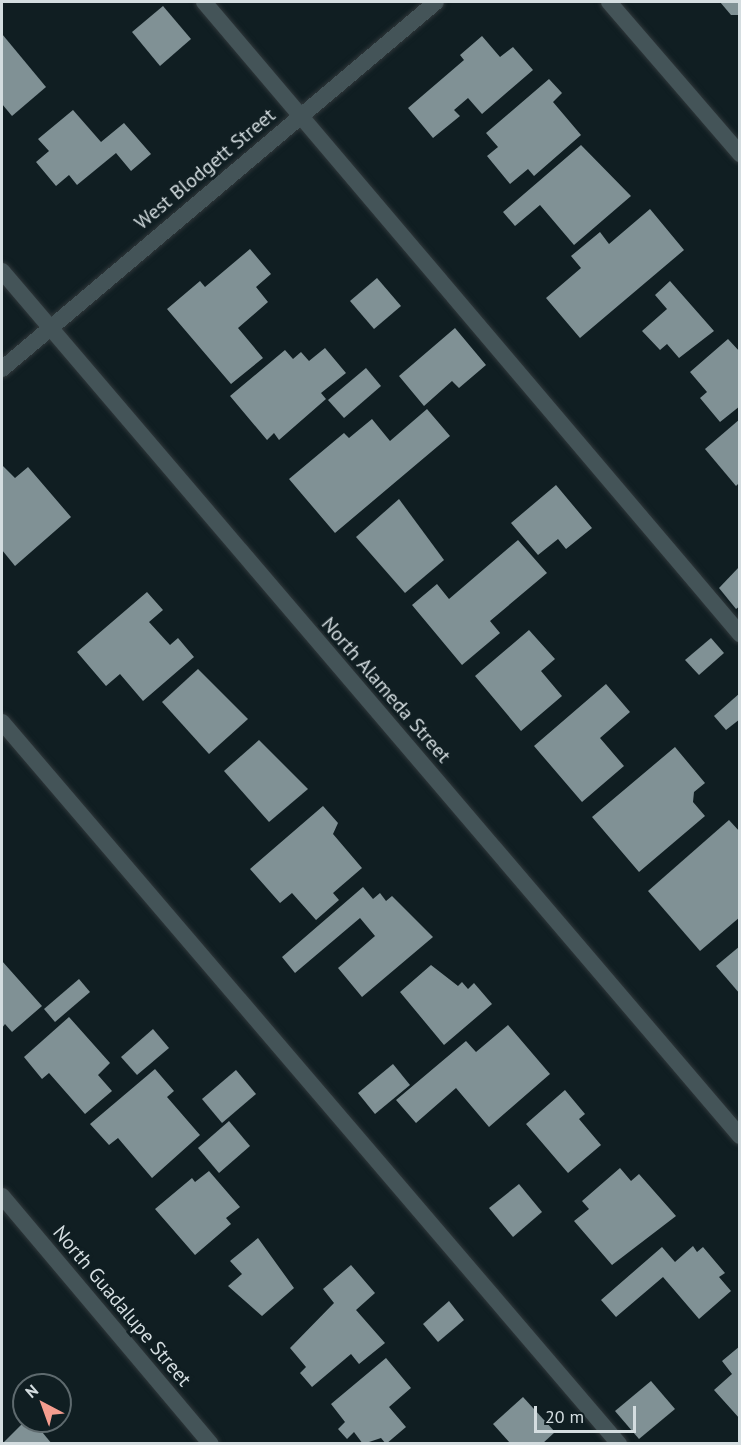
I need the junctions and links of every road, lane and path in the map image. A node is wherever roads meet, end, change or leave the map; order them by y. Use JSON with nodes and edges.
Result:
{"nodes":[{"id":1,"x":204,"y":2,"type":"edge"},
{"id":2,"x":436,"y":2,"type":"edge"},
{"id":3,"x":609,"y":2,"type":"edge"},
{"id":4,"x":302,"y":116,"type":"junction"},
{"id":5,"x":740,"y":154,"type":"edge"},
{"id":6,"x":2,"y":271,"type":"edge"},
{"id":7,"x":50,"y":328,"type":"junction"},
{"id":8,"x":2,"y":369,"type":"edge"},
{"id":9,"x":740,"y":634,"type":"edge"},
{"id":10,"x":2,"y":722,"type":"edge"},
{"id":11,"x":740,"y":1136,"type":"edge"},
{"id":12,"x":2,"y":1196,"type":"edge"},
{"id":13,"x":212,"y":1443,"type":"edge"},
{"id":14,"x":619,"y":1443,"type":"edge"}],
"edges":[{"from":1,"to":4,"type":"street"},
{"from":2,"to":4,"type":"street","name":"West Blodgett Street"},
{"from":3,"to":5,"type":"street"},
{"from":4,"to":7,"type":"street","name":"West Blodgett Street"},
{"from":4,"to":9,"type":"street"},
{"from":6,"to":7,"type":"street","name":"North Alameda Street"},
{"from":7,"to":8,"type":"street","name":"West Blodgett Street"},
{"from":7,"to":11,"type":"street","name":"North Alameda Street"},
{"from":10,"to":14,"type":"street"},
{"from":12,"to":13,"type":"street","name":"North Guadalupe Street"}]}
